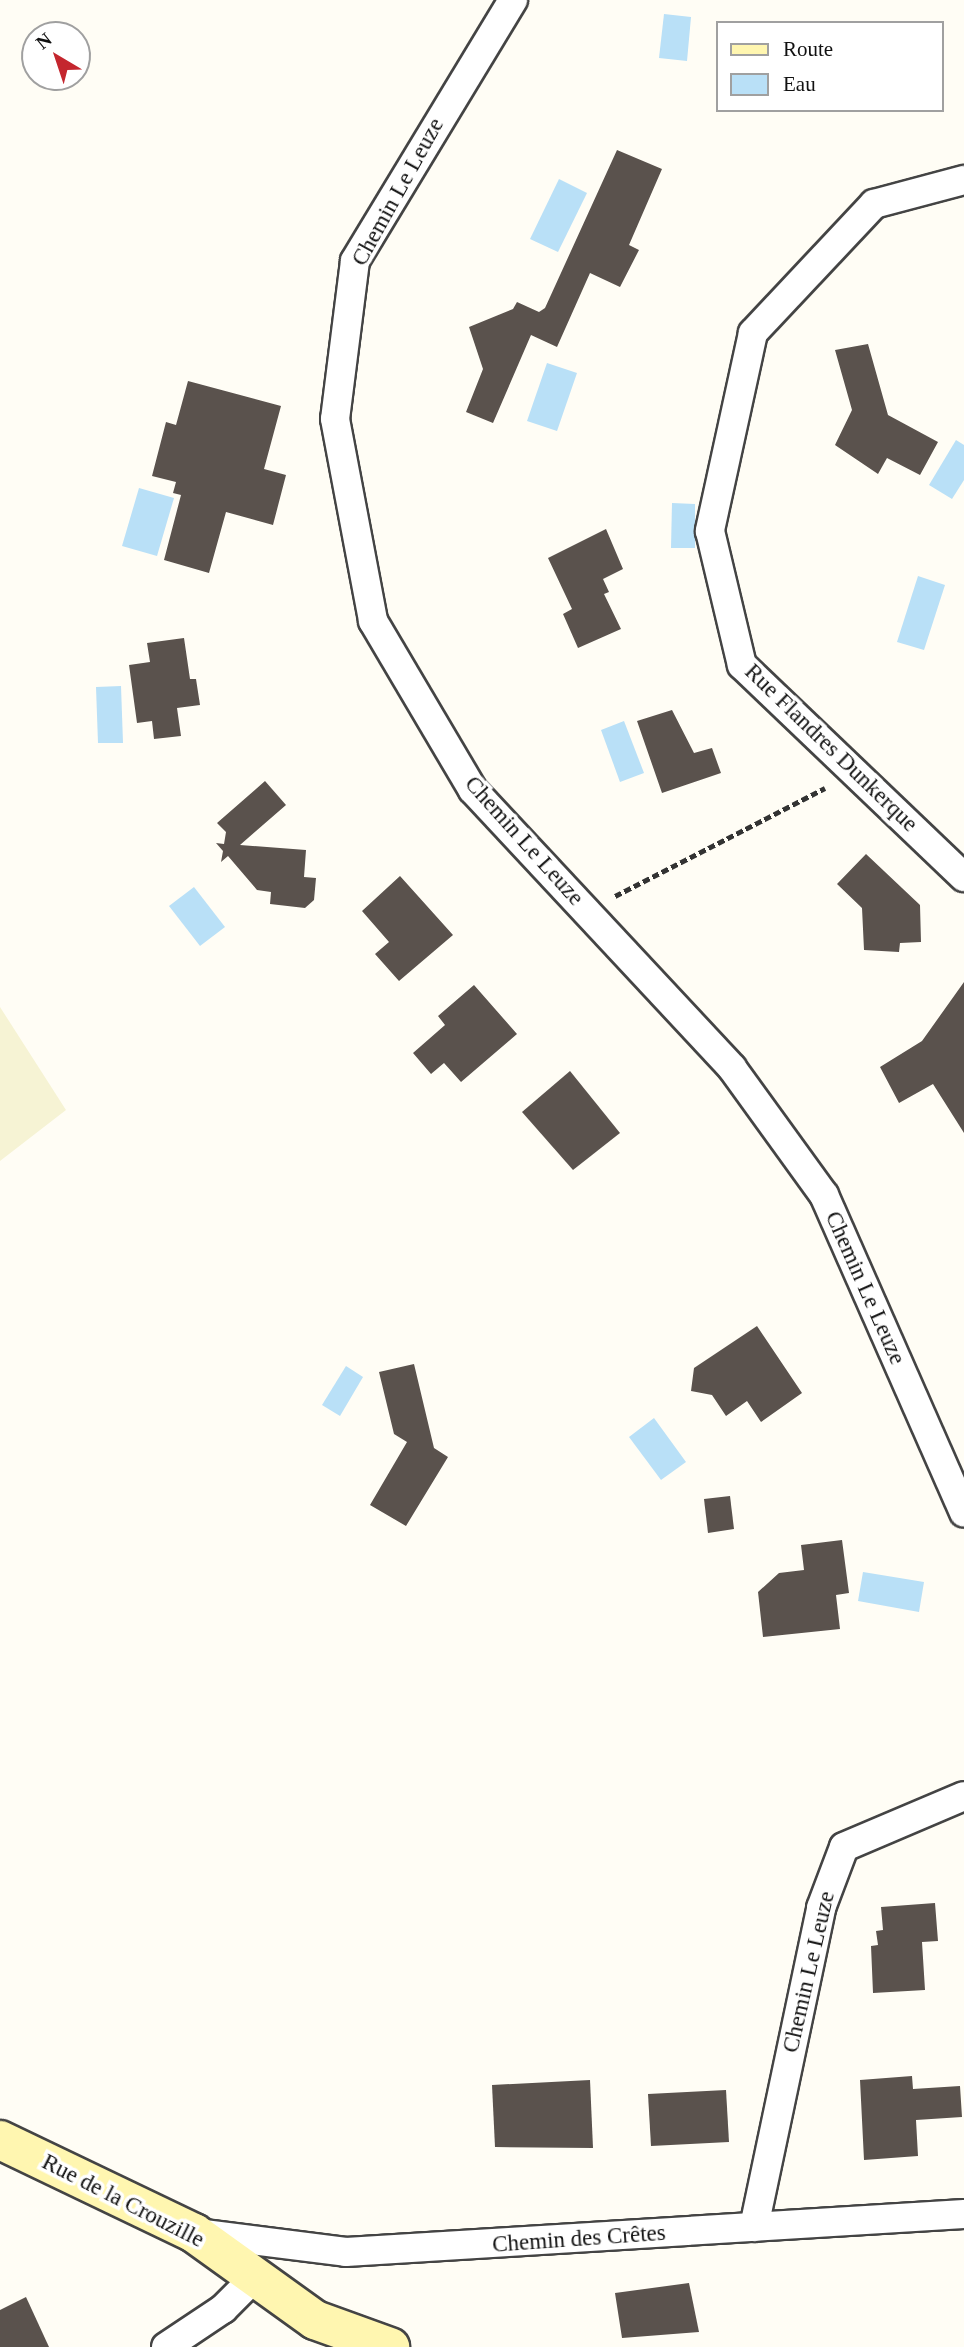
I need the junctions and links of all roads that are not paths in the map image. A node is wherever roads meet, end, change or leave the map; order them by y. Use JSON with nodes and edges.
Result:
{"nodes":[{"id":1,"x":513,"y":0,"type":"edge"},
{"id":2,"x":964,"y":180,"type":"edge"},
{"id":3,"x":964,"y":877,"type":"edge"},
{"id":4,"x":964,"y":1512,"type":"edge"},
{"id":5,"x":964,"y":1796,"type":"edge"},
{"id":6,"x":0,"y":2140,"type":"edge"},
{"id":7,"x":964,"y":2214,"type":"edge"},
{"id":8,"x":754,"y":2227,"type":"junction"},
{"id":9,"x":194,"y":2233,"type":"junction"},
{"id":10,"x":249,"y":2273,"type":"junction"},
{"id":11,"x":166,"y":2347,"type":"edge"},
{"id":12,"x":390,"y":2347,"type":"edge"}],
"edges":[{"from":1,"to":4,"type":"street","name":"Chemin Le Leuze"},
{"from":2,"to":3,"type":"street","name":"Rue Flandres Dunkerque"},
{"from":5,"to":8,"type":"street","name":"Chemin Le Leuze"},
{"from":6,"to":9,"type":"street","name":"Rue de la Crouzille"},
{"from":7,"to":8,"type":"street","name":"Chemin des Crêtes"},
{"from":8,"to":9,"type":"street","name":"Chemin des Crêtes"},
{"from":9,"to":10,"type":"street","name":"Rue de la Crouzille"},
{"from":10,"to":11,"type":"street"},
{"from":10,"to":12,"type":"street","name":"Rue de la Crouzille"}]}
